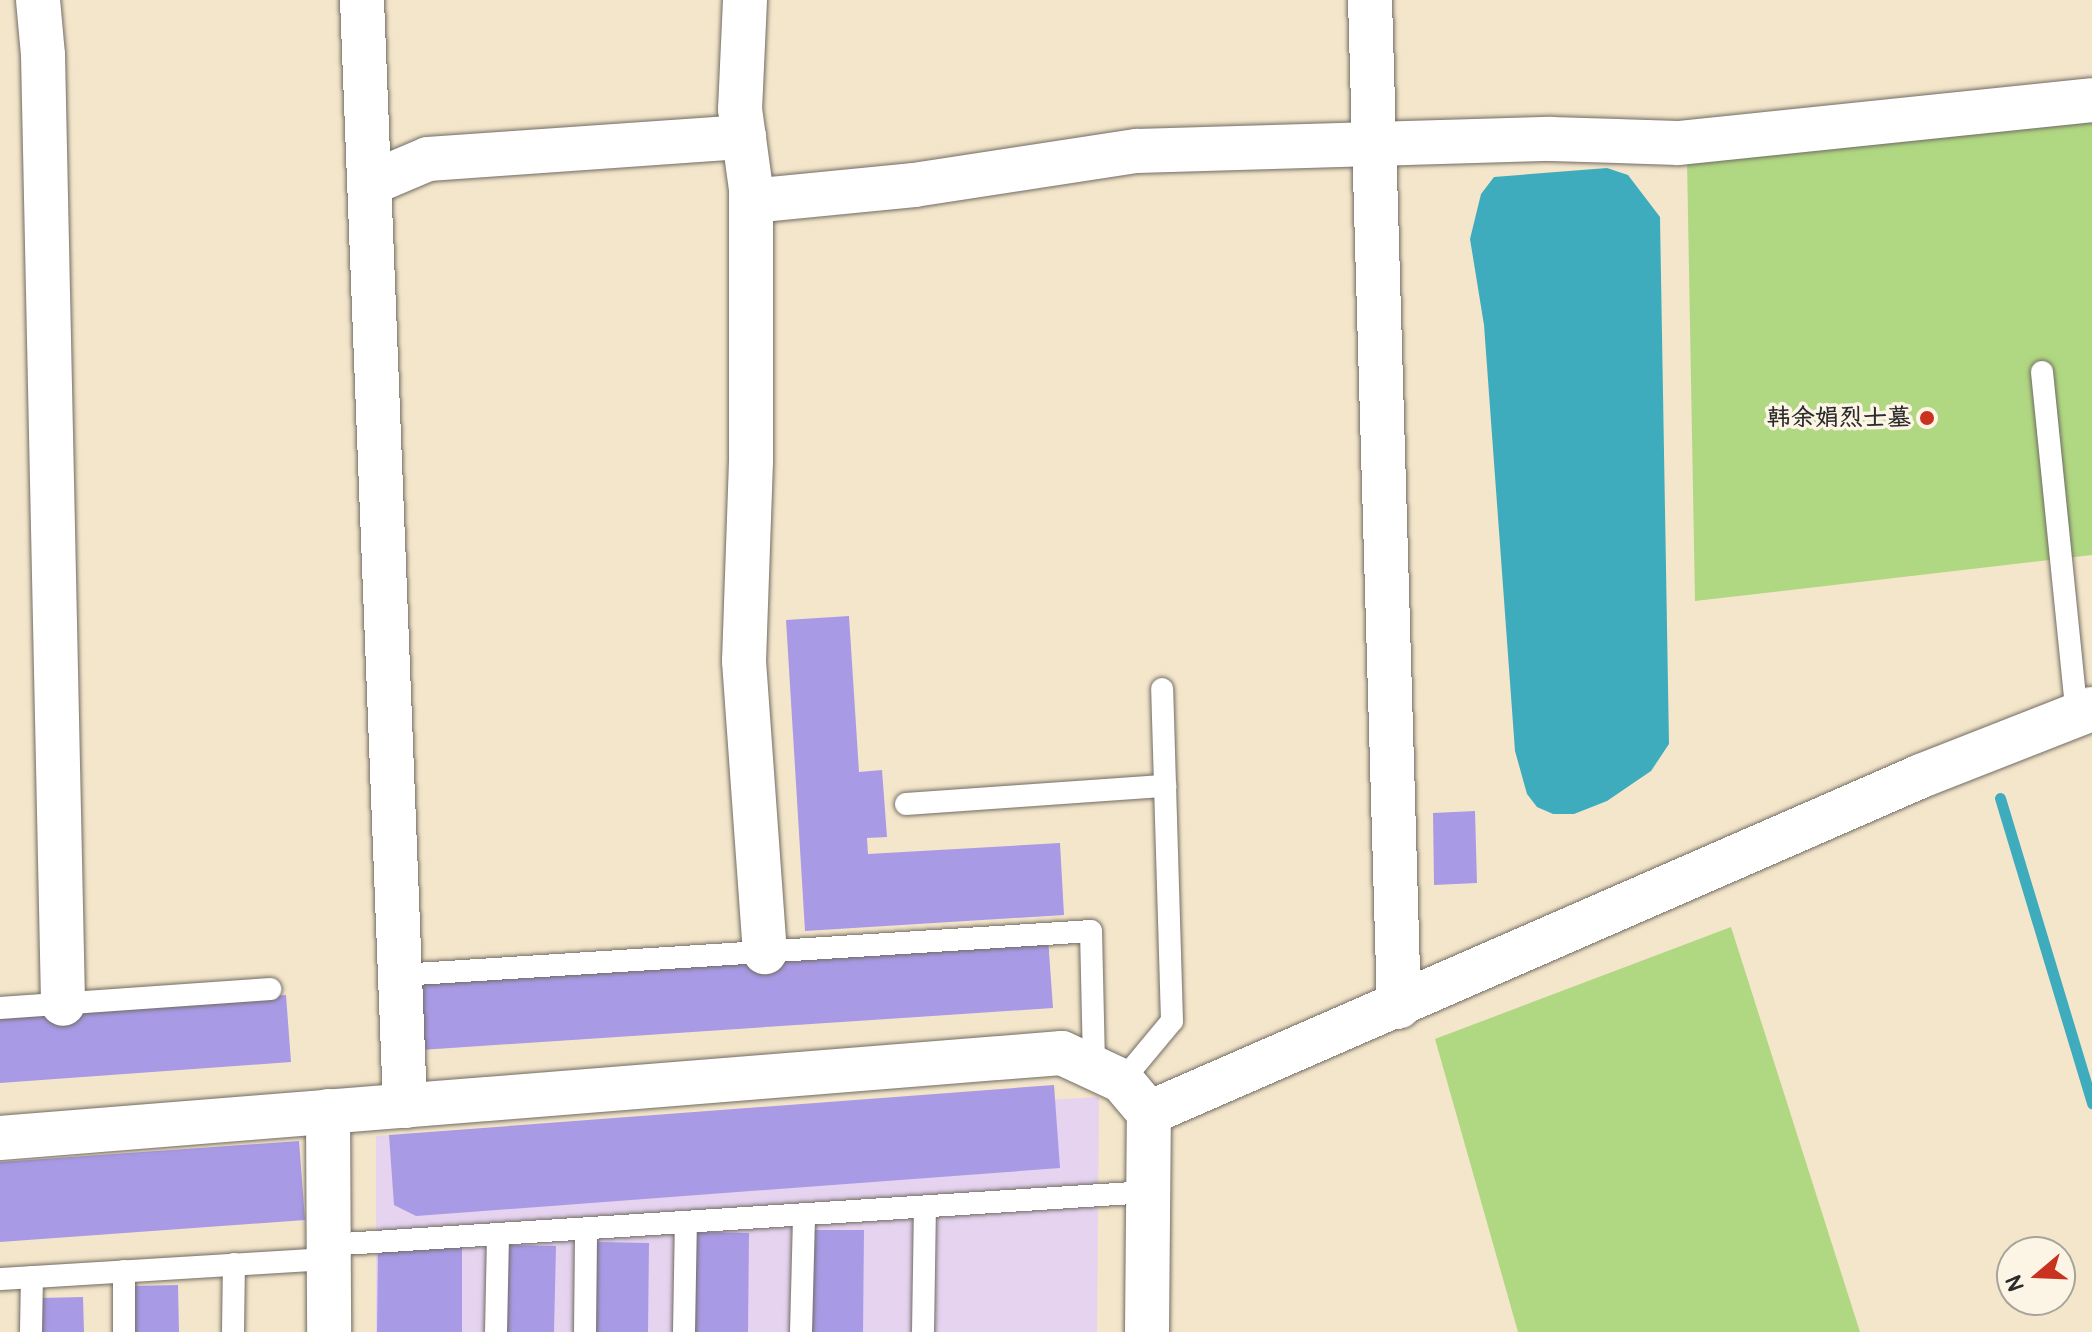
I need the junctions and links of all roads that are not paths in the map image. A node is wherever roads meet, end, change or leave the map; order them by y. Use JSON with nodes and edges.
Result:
{"nodes":[{"id":1,"x":38,"y":0,"type":"edge"},
{"id":2,"x":362,"y":0,"type":"edge"},
{"id":3,"x":745,"y":0,"type":"edge"},
{"id":4,"x":1370,"y":0,"type":"edge"},
{"id":5,"x":2092,"y":100,"type":"edge"},
{"id":6,"x":744,"y":137,"type":"junction"},
{"id":7,"x":1378,"y":146,"type":"junction"},
{"id":8,"x":369,"y":184,"type":"junction"},
{"id":9,"x":751,"y":201,"type":"junction"},
{"id":10,"x":2042,"y":372,"type":"dead end"},
{"id":11,"x":1162,"y":689,"type":"dead end"},
{"id":12,"x":2084,"y":712,"type":"edge"},
{"id":13,"x":1165,"y":786,"type":"junction"},
{"id":14,"x":906,"y":804,"type":"dead end"},
{"id":15,"x":765,"y":952,"type":"junction"},
{"id":16,"x":400,"y":975,"type":"junction"},
{"id":17,"x":270,"y":989,"type":"dead end"},
{"id":18,"x":63,"y":1004,"type":"junction"},
{"id":19,"x":1399,"y":1007,"type":"junction"},
{"id":20,"x":0,"y":1008,"type":"edge"},
{"id":21,"x":1122,"y":1087,"type":"junction"},
{"id":22,"x":405,"y":1106,"type":"junction"},
{"id":23,"x":328,"y":1111,"type":"junction"},
{"id":24,"x":0,"y":1138,"type":"edge"},
{"id":25,"x":1148,"y":1192,"type":"junction"},
{"id":26,"x":925,"y":1207,"type":"junction"},
{"id":27,"x":804,"y":1215,"type":"junction"},
{"id":28,"x":686,"y":1222,"type":"junction"},
{"id":29,"x":586,"y":1229,"type":"junction"},
{"id":30,"x":498,"y":1235,"type":"junction"},
{"id":31,"x":328,"y":1252,"type":"junction"},
{"id":32,"x":234,"y":1264,"type":"junction"},
{"id":33,"x":124,"y":1271,"type":"junction"},
{"id":34,"x":32,"y":1277,"type":"junction"},
{"id":35,"x":0,"y":1279,"type":"edge"},
{"id":36,"x":31,"y":1332,"type":"edge"},
{"id":37,"x":124,"y":1332,"type":"edge"},
{"id":38,"x":233,"y":1332,"type":"edge"},
{"id":39,"x":329,"y":1332,"type":"edge"},
{"id":40,"x":496,"y":1332,"type":"edge"},
{"id":41,"x":585,"y":1332,"type":"edge"},
{"id":42,"x":684,"y":1332,"type":"edge"},
{"id":43,"x":801,"y":1332,"type":"edge"},
{"id":44,"x":923,"y":1332,"type":"edge"},
{"id":45,"x":1147,"y":1332,"type":"edge"}],
"edges":[{"from":1,"to":18,"type":"street"},
{"from":2,"to":8,"type":"street"},
{"from":3,"to":6,"type":"street"},
{"from":4,"to":7,"type":"street"},
{"from":5,"to":7,"type":"street"},
{"from":6,"to":8,"type":"street"},
{"from":6,"to":9,"type":"street"},
{"from":7,"to":9,"type":"street"},
{"from":7,"to":19,"type":"street"},
{"from":8,"to":16,"type":"street"},
{"from":9,"to":15,"type":"street"},
{"from":10,"to":12,"type":"lane"},
{"from":11,"to":13,"type":"lane"},
{"from":12,"to":19,"type":"street"},
{"from":13,"to":14,"type":"lane"},
{"from":13,"to":21,"type":"lane"},
{"from":15,"to":16,"type":"lane"},
{"from":15,"to":21,"type":"lane"},
{"from":16,"to":22,"type":"street"},
{"from":17,"to":18,"type":"lane"},
{"from":18,"to":20,"type":"lane"},
{"from":19,"to":21,"type":"street"},
{"from":21,"to":22,"type":"street"},
{"from":21,"to":25,"type":"street"},
{"from":22,"to":23,"type":"street"},
{"from":23,"to":24,"type":"street"},
{"from":23,"to":31,"type":"street"},
{"from":25,"to":26,"type":"lane"},
{"from":25,"to":45,"type":"street"},
{"from":26,"to":27,"type":"lane"},
{"from":26,"to":44,"type":"lane"},
{"from":27,"to":28,"type":"lane"},
{"from":27,"to":43,"type":"lane"},
{"from":28,"to":29,"type":"lane"},
{"from":28,"to":42,"type":"lane"},
{"from":29,"to":30,"type":"lane"},
{"from":29,"to":41,"type":"lane"},
{"from":30,"to":31,"type":"lane"},
{"from":30,"to":40,"type":"lane"},
{"from":31,"to":32,"type":"lane"},
{"from":31,"to":39,"type":"street"},
{"from":32,"to":33,"type":"lane"},
{"from":32,"to":38,"type":"lane"},
{"from":33,"to":34,"type":"lane"},
{"from":33,"to":37,"type":"lane"},
{"from":34,"to":35,"type":"lane"},
{"from":34,"to":36,"type":"lane"}]}
